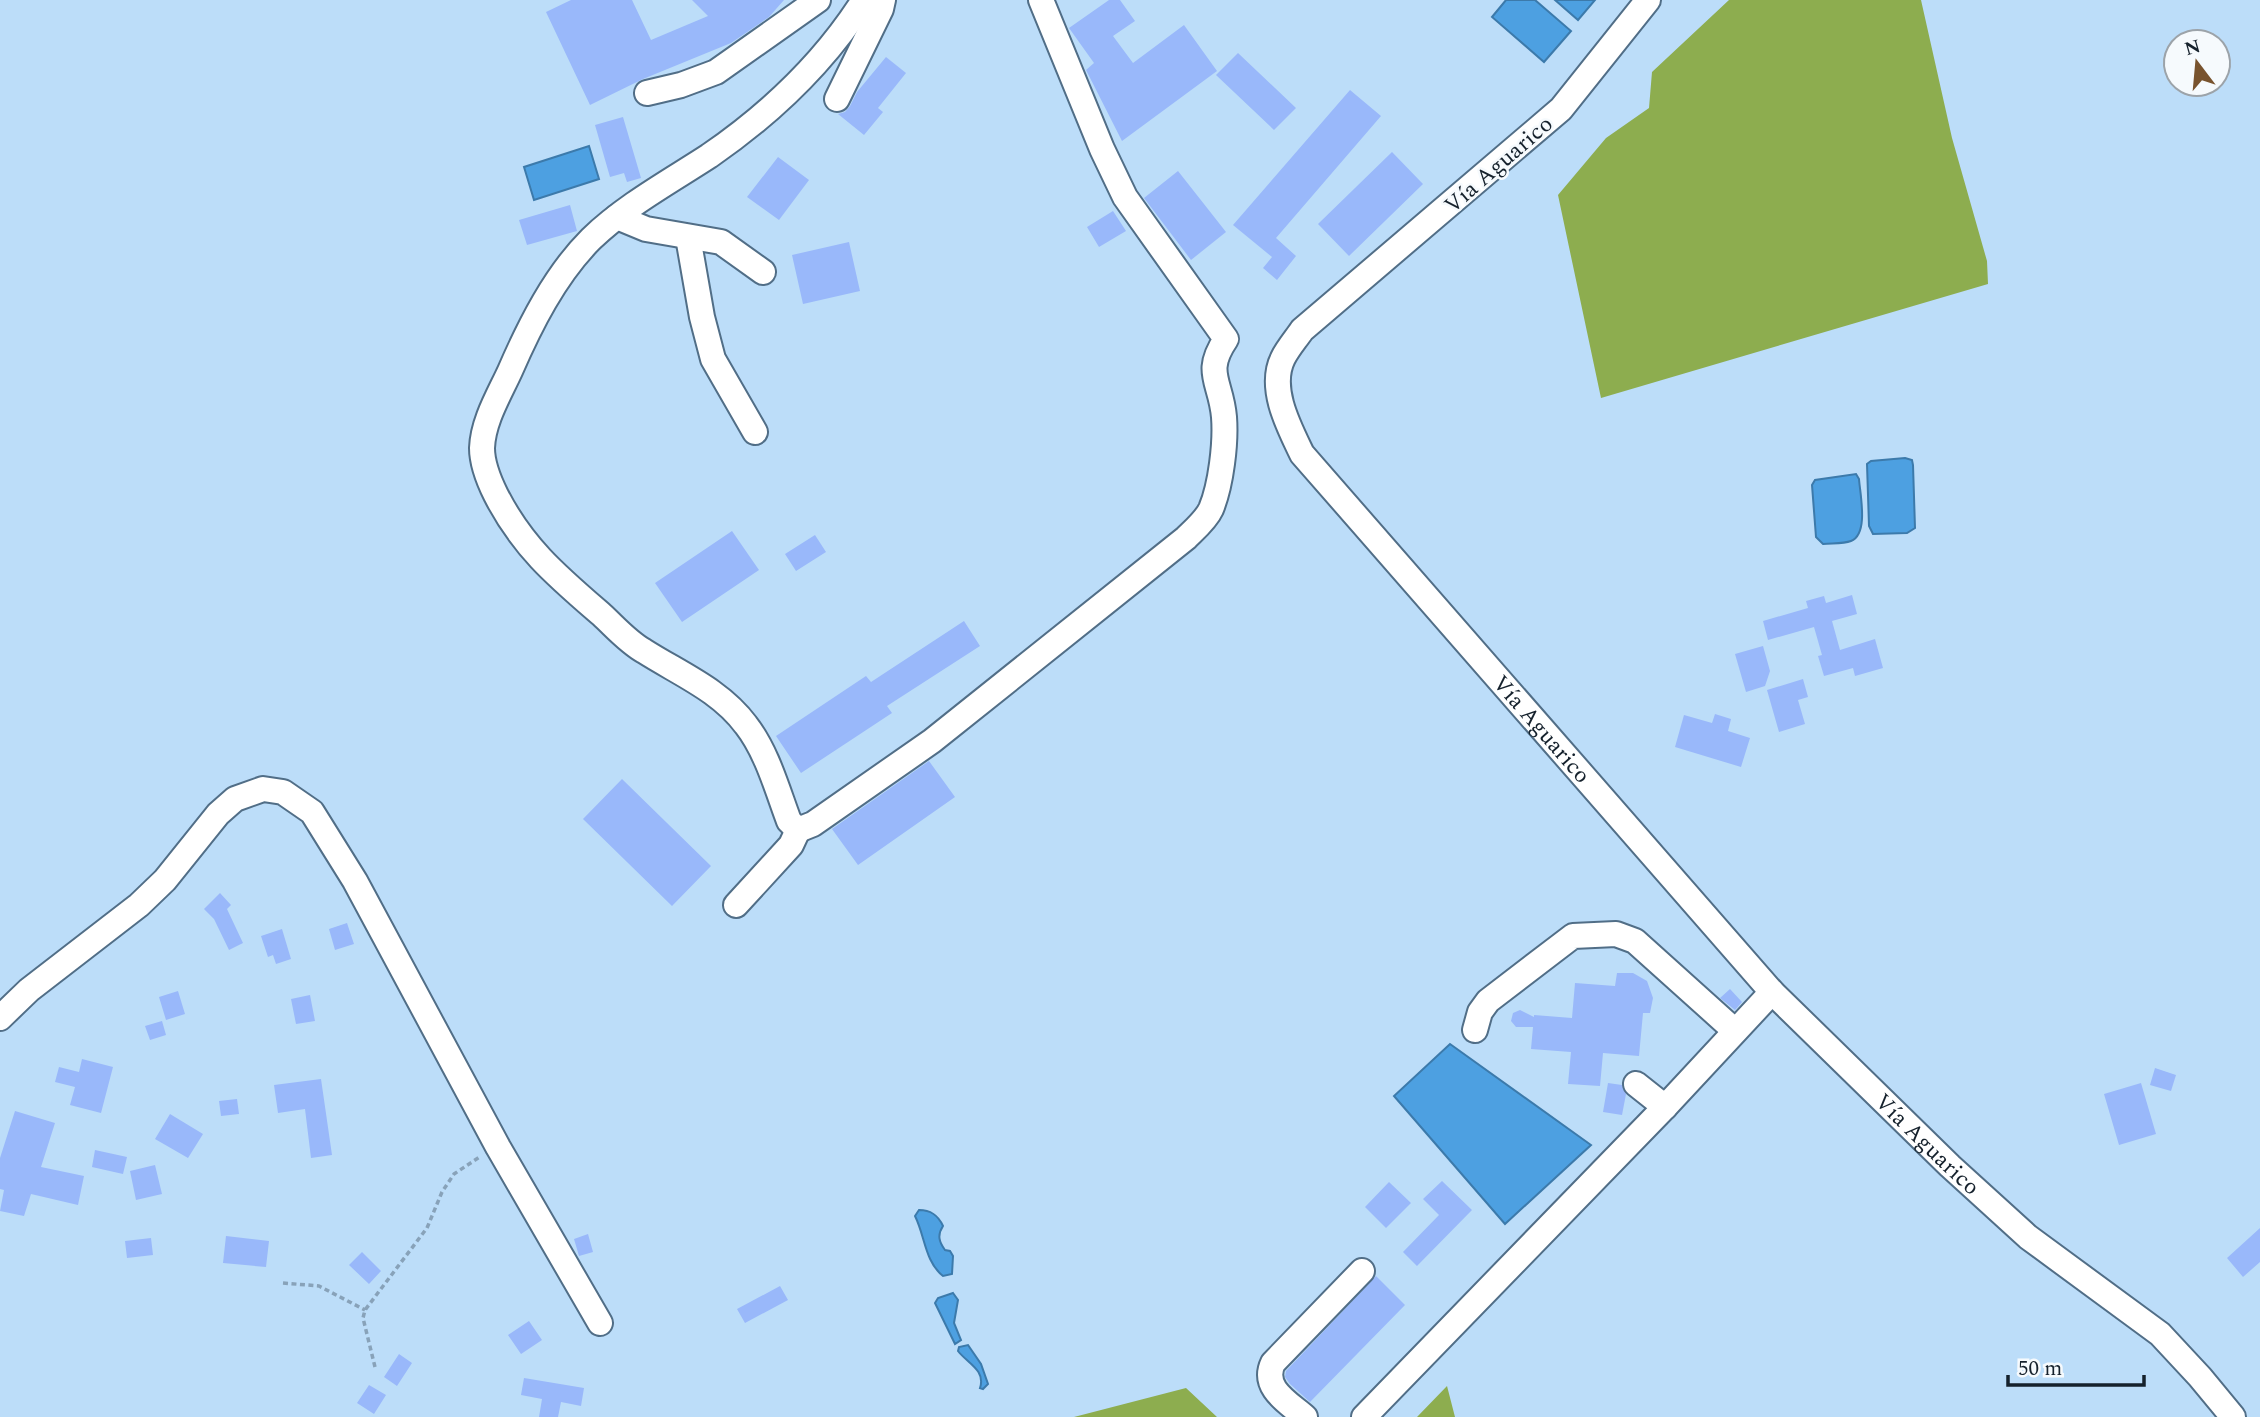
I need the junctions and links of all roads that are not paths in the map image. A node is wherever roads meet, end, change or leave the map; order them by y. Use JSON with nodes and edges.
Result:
{"nodes":[{"id":1,"x":818,"y":0,"type":"edge"},
{"id":2,"x":864,"y":0,"type":"edge"},
{"id":3,"x":883,"y":0,"type":"edge"},
{"id":4,"x":1648,"y":0,"type":"edge"},
{"id":5,"x":1044,"y":3,"type":"edge"},
{"id":6,"x":647,"y":93,"type":"dead end"},
{"id":7,"x":837,"y":99,"type":"dead end"},
{"id":8,"x":617,"y":217,"type":"junction"},
{"id":9,"x":688,"y":237,"type":"junction"},
{"id":10,"x":763,"y":272,"type":"dead end"},
{"id":11,"x":755,"y":432,"type":"dead end"},
{"id":12,"x":798,"y":830,"type":"junction"},
{"id":13,"x":736,"y":905,"type":"dead end"},
{"id":14,"x":1772,"y":992,"type":"junction"},
{"id":15,"x":0,"y":1018,"type":"edge"},
{"id":16,"x":1475,"y":1030,"type":"dead end"},
{"id":17,"x":1734,"y":1030,"type":"junction"},
{"id":18,"x":1636,"y":1084,"type":"dead end"},
{"id":19,"x":1665,"y":1107,"type":"junction"},
{"id":20,"x":1362,"y":1271,"type":"dead end"},
{"id":21,"x":600,"y":1323,"type":"dead end"},
{"id":22,"x":1305,"y":1417,"type":"edge"},
{"id":23,"x":1364,"y":1417,"type":"edge"},
{"id":24,"x":2233,"y":1417,"type":"edge"}],
"edges":[{"from":1,"to":6,"type":"street"},
{"from":2,"to":8,"type":"street"},
{"from":3,"to":7,"type":"street"},
{"from":4,"to":14,"type":"street","name":"Vía Aguarico"},
{"from":5,"to":12,"type":"street"},
{"from":8,"to":9,"type":"street"},
{"from":8,"to":12,"type":"street"},
{"from":9,"to":10,"type":"street"},
{"from":9,"to":11,"type":"street"},
{"from":12,"to":13,"type":"street"},
{"from":14,"to":17,"type":"street"},
{"from":14,"to":24,"type":"street","name":"Vía Aguarico"},
{"from":15,"to":21,"type":"street"},
{"from":16,"to":17,"type":"street"},
{"from":17,"to":19,"type":"street"},
{"from":18,"to":19,"type":"street"},
{"from":19,"to":23,"type":"street"},
{"from":20,"to":22,"type":"street"}]}
